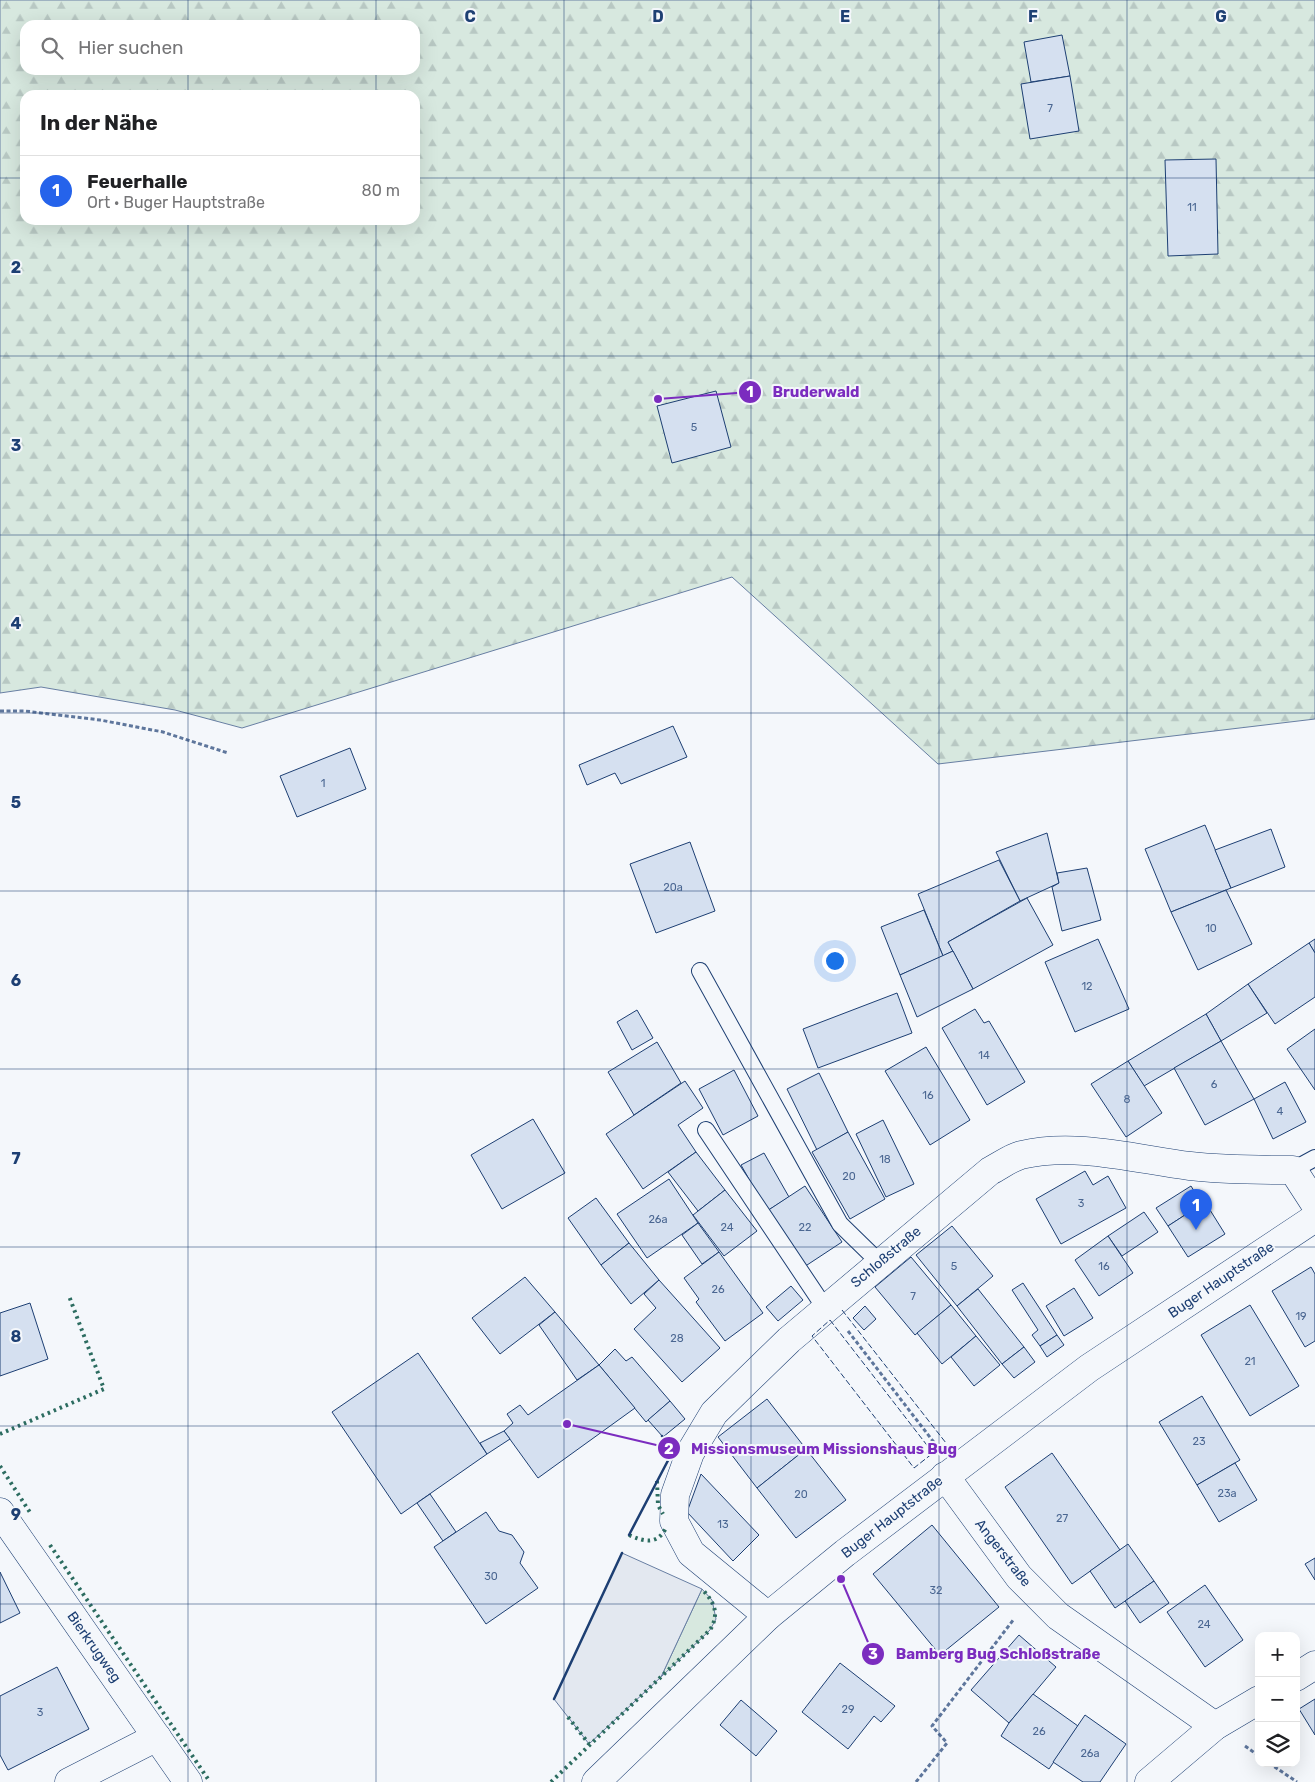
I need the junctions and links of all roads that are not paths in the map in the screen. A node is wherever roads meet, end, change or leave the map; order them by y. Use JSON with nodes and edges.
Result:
{"nodes":[{"id":1,"x":700,"y":971,"type":"dead end"},
{"id":2,"x":706,"y":1130,"type":"dead end"},
{"id":3,"x":1304,"y":1164,"type":"edge"},
{"id":4,"x":1315,"y":1204,"type":"edge"},
{"id":5,"x":1315,"y":1218,"type":"edge"},
{"id":6,"x":880,"y":1263,"type":"junction"},
{"id":7,"x":827,"y":1306,"type":"junction"},
{"id":8,"x":950,"y":1473,"type":"junction"},
{"id":9,"x":0,"y":1512,"type":"edge"},
{"id":10,"x":768,"y":1616,"type":"junction"},
{"id":11,"x":1315,"y":1666,"type":"edge"},
{"id":12,"x":1300,"y":1675,"type":"edge"},
{"id":13,"x":1255,"y":1702,"type":"edge"},
{"id":14,"x":1215,"y":1726,"type":"junction"},
{"id":15,"x":157,"y":1737,"type":"junction"},
{"id":16,"x":69,"y":1782,"type":"edge"},
{"id":17,"x":188,"y":1782,"type":"edge"},
{"id":18,"x":596,"y":1782,"type":"edge"},
{"id":19,"x":1149,"y":1782,"type":"edge"}],
"edges":[{"from":1,"to":6,"type":"lane"},
{"from":2,"to":7,"type":"lane"},
{"from":3,"to":4,"type":"street","name":"Schloßstraße"},
{"from":3,"to":6,"type":"street","name":"Schloßstraße"},
{"from":5,"to":8,"type":"street","name":"Buger Hauptstraße"},
{"from":6,"to":7,"type":"street","name":"Schloßstraße"},
{"from":7,"to":10,"type":"street","name":"Schloßstraße"},
{"from":8,"to":10,"type":"street","name":"Buger Hauptstraße"},
{"from":8,"to":14,"type":"street","name":"Angerstraße"},
{"from":9,"to":15,"type":"street","name":"Bierkrugweg"},
{"from":10,"to":18,"type":"street","name":"Buger Hauptstraße"},
{"from":11,"to":12,"type":"street"},
{"from":13,"to":14,"type":"street"},
{"from":14,"to":19,"type":"street"},
{"from":15,"to":16,"type":"street"},
{"from":15,"to":17,"type":"street","name":"Bierkrugweg"}]}
